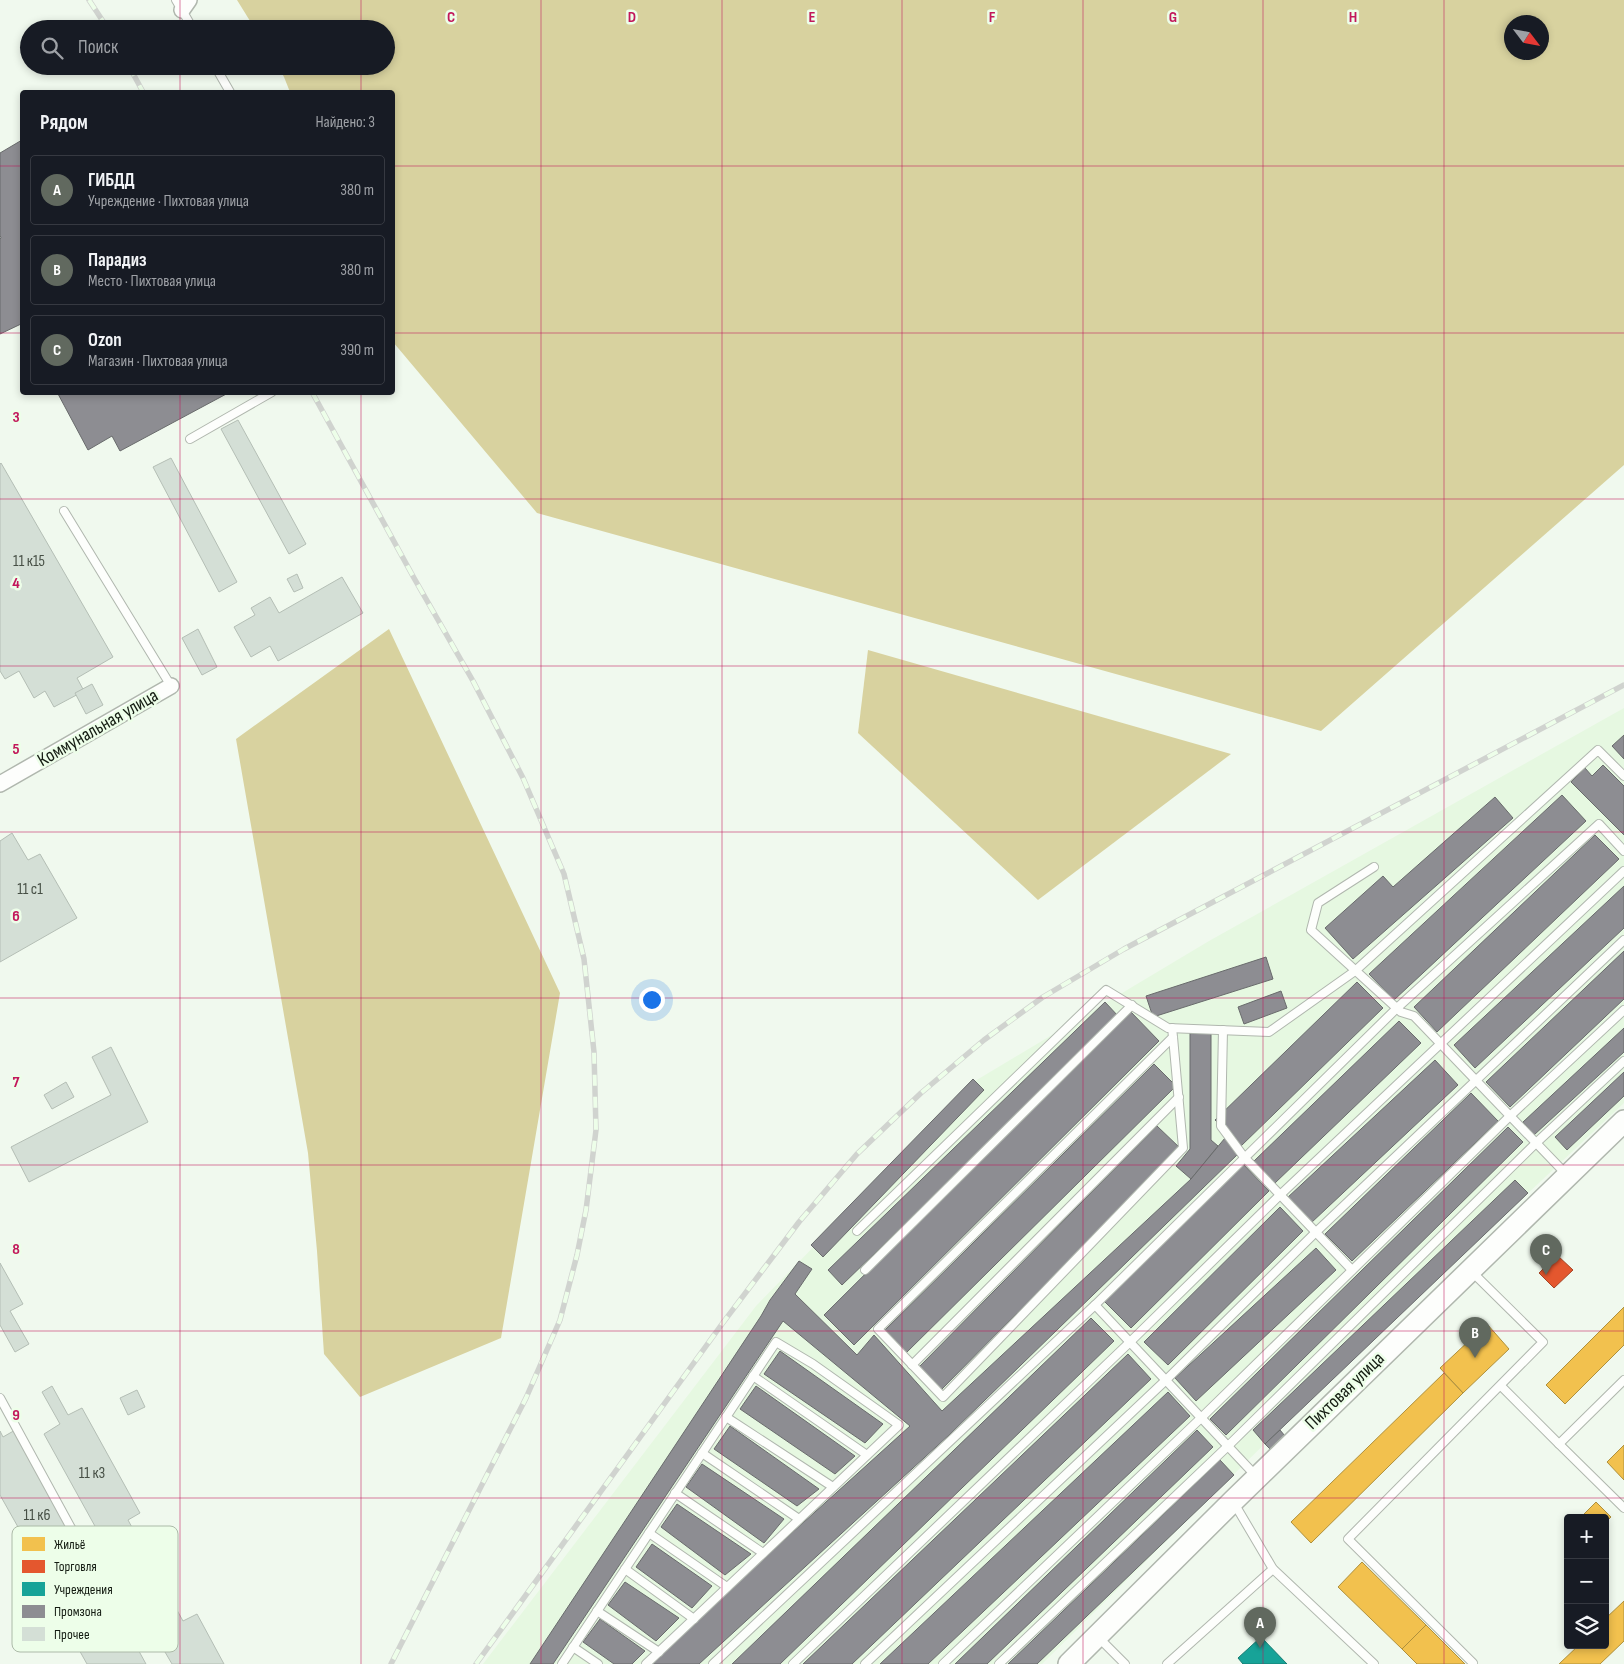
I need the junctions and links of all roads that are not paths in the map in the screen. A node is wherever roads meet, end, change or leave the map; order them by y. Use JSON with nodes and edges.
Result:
{"nodes":[{"id":1,"x":182,"y":3,"type":"edge"},
{"id":2,"x":189,"y":20,"type":"edge"},
{"id":3,"x":220,"y":75,"type":"edge"},
{"id":4,"x":229,"y":90,"type":"edge"},
{"id":5,"x":267,"y":395,"type":"edge"},
{"id":6,"x":190,"y":439,"type":"dead end"},
{"id":7,"x":64,"y":511,"type":"dead end"},
{"id":8,"x":171,"y":686,"type":"joint"},
{"id":9,"x":1624,"y":776,"type":"edge"},
{"id":10,"x":1,"y":782,"type":"edge"},
{"id":11,"x":1624,"y":851,"type":"edge"},
{"id":12,"x":1374,"y":867,"type":"dead end"},
{"id":13,"x":1624,"y":871,"type":"edge"},
{"id":14,"x":1624,"y":940,"type":"edge"},
{"id":15,"x":1355,"y":971,"type":"junction"},
{"id":16,"x":1132,"y":1005,"type":"junction"},
{"id":17,"x":1397,"y":1008,"type":"junction"},
{"id":18,"x":1624,"y":1010,"type":"edge"},
{"id":19,"x":1172,"y":1028,"type":"junction"},
{"id":20,"x":1223,"y":1030,"type":"junction"},
{"id":21,"x":1173,"y":1037,"type":"junction"},
{"id":22,"x":1440,"y":1044,"type":"junction"},
{"id":23,"x":1624,"y":1061,"type":"edge"},
{"id":24,"x":1475,"y":1080,"type":"junction"},
{"id":25,"x":1179,"y":1097,"type":"junction"},
{"id":26,"x":1510,"y":1116,"type":"junction"},
{"id":27,"x":1624,"y":1121,"type":"edge"},
{"id":28,"x":1536,"y":1143,"type":"junction"},
{"id":29,"x":1244,"y":1157,"type":"junction"},
{"id":30,"x":1568,"y":1176,"type":"junction"},
{"id":31,"x":1280,"y":1194,"type":"junction"},
{"id":32,"x":857,"y":1231,"type":"dead end"},
{"id":33,"x":1316,"y":1232,"type":"junction"},
{"id":34,"x":1470,"y":1269,"type":"junction"},
{"id":35,"x":865,"y":1270,"type":"dead end"},
{"id":36,"x":1352,"y":1270,"type":"junction"},
{"id":37,"x":1095,"y":1305,"type":"junction"},
{"id":38,"x":1130,"y":1342,"type":"junction"},
{"id":39,"x":912,"y":1365,"type":"junction"},
{"id":40,"x":753,"y":1376,"type":"junction"},
{"id":41,"x":1166,"y":1380,"type":"junction"},
{"id":42,"x":1624,"y":1380,"type":"edge"},
{"id":43,"x":1500,"y":1386,"type":"junction"},
{"id":44,"x":0,"y":1398,"type":"edge"},
{"id":45,"x":726,"y":1416,"type":"junction"},
{"id":46,"x":1201,"y":1418,"type":"junction"},
{"id":47,"x":1559,"y":1444,"type":"junction"},
{"id":48,"x":1228,"y":1446,"type":"junction"},
{"id":49,"x":702,"y":1454,"type":"junction"},
{"id":50,"x":867,"y":1455,"type":"junction"},
{"id":51,"x":1258,"y":1477,"type":"junction"},
{"id":52,"x":833,"y":1487,"type":"junction"},
{"id":53,"x":675,"y":1493,"type":"junction"},
{"id":54,"x":1233,"y":1501,"type":"junction"},
{"id":55,"x":1624,"y":1508,"type":"edge"},
{"id":56,"x":799,"y":1519,"type":"junction"},
{"id":57,"x":70,"y":1526,"type":"edge"},
{"id":58,"x":649,"y":1533,"type":"junction"},
{"id":59,"x":763,"y":1553,"type":"junction"},
{"id":60,"x":625,"y":1569,"type":"junction"},
{"id":61,"x":1274,"y":1569,"type":"junction"},
{"id":62,"x":727,"y":1588,"type":"junction"},
{"id":63,"x":598,"y":1611,"type":"junction"},
{"id":64,"x":694,"y":1619,"type":"junction"},
{"id":65,"x":1098,"y":1637,"type":"junction"},
{"id":66,"x":573,"y":1647,"type":"junction"},
{"id":67,"x":659,"y":1652,"type":"junction"},
{"id":68,"x":1473,"y":1663,"type":"edge"},
{"id":69,"x":562,"y":1664,"type":"edge"},
{"id":70,"x":598,"y":1664,"type":"edge"},
{"id":71,"x":646,"y":1664,"type":"edge"},
{"id":72,"x":713,"y":1664,"type":"edge"},
{"id":73,"x":794,"y":1664,"type":"edge"},
{"id":74,"x":865,"y":1664,"type":"edge"},
{"id":75,"x":943,"y":1664,"type":"edge"},
{"id":76,"x":999,"y":1664,"type":"edge"},
{"id":77,"x":1069,"y":1664,"type":"edge"},
{"id":78,"x":1125,"y":1664,"type":"edge"},
{"id":79,"x":1167,"y":1664,"type":"edge"},
{"id":80,"x":1374,"y":1664,"type":"edge"}],
"edges":[{"from":1,"to":2,"type":"lane"},
{"from":3,"to":4,"type":"lane"},
{"from":5,"to":6,"type":"lane"},
{"from":7,"to":8,"type":"lane"},
{"from":8,"to":10,"type":"street","name":"Коммунальная улица"},
{"from":9,"to":15,"type":"lane"},
{"from":11,"to":17,"type":"lane"},
{"from":12,"to":15,"type":"lane"},
{"from":13,"to":22,"type":"lane"},
{"from":14,"to":24,"type":"lane"},
{"from":15,"to":17,"type":"lane"},
{"from":15,"to":20,"type":"lane"},
{"from":16,"to":19,"type":"lane"},
{"from":16,"to":32,"type":"lane"},
{"from":16,"to":35,"type":"lane"},
{"from":17,"to":22,"type":"lane"},
{"from":17,"to":29,"type":"lane"},
{"from":18,"to":26,"type":"lane"},
{"from":19,"to":20,"type":"lane"},
{"from":19,"to":21,"type":"lane"},
{"from":20,"to":29,"type":"lane"},
{"from":21,"to":25,"type":"lane"},
{"from":21,"to":39,"type":"lane"},
{"from":22,"to":24,"type":"lane"},
{"from":22,"to":31,"type":"lane"},
{"from":23,"to":28,"type":"lane"},
{"from":24,"to":26,"type":"lane"},
{"from":24,"to":33,"type":"lane"},
{"from":25,"to":39,"type":"lane"},
{"from":25,"to":39,"type":"lane"},
{"from":26,"to":28,"type":"lane"},
{"from":26,"to":36,"type":"lane"},
{"from":27,"to":30,"type":"street","name":"Пихтовая улица"},
{"from":28,"to":30,"type":"lane"},
{"from":28,"to":48,"type":"lane"},
{"from":29,"to":31,"type":"lane"},
{"from":29,"to":37,"type":"lane"},
{"from":30,"to":34,"type":"street","name":"Пихтовая улица"},
{"from":31,"to":33,"type":"lane"},
{"from":31,"to":38,"type":"lane"},
{"from":33,"to":36,"type":"lane"},
{"from":33,"to":41,"type":"lane"},
{"from":34,"to":43,"type":"lane"},
{"from":34,"to":51,"type":"street","name":"Пихтовая улица"},
{"from":36,"to":46,"type":"lane"},
{"from":37,"to":38,"type":"lane"},
{"from":37,"to":72,"type":"lane"},
{"from":38,"to":41,"type":"lane"},
{"from":38,"to":73,"type":"lane"},
{"from":40,"to":45,"type":"lane"},
{"from":40,"to":50,"type":"lane"},
{"from":40,"to":50,"type":"lane"},
{"from":41,"to":46,"type":"lane"},
{"from":41,"to":74,"type":"lane"},
{"from":42,"to":47,"type":"lane"},
{"from":43,"to":47,"type":"lane"},
{"from":43,"to":68,"type":"lane"},
{"from":44,"to":57,"type":"lane"},
{"from":45,"to":49,"type":"lane"},
{"from":45,"to":52,"type":"lane"},
{"from":46,"to":48,"type":"lane"},
{"from":46,"to":75,"type":"lane"},
{"from":47,"to":55,"type":"lane"},
{"from":48,"to":51,"type":"lane"},
{"from":48,"to":76,"type":"lane"},
{"from":49,"to":53,"type":"lane"},
{"from":49,"to":56,"type":"lane"},
{"from":50,"to":52,"type":"lane"},
{"from":51,"to":54,"type":"street","name":"Пихтовая улица"},
{"from":52,"to":56,"type":"lane"},
{"from":53,"to":58,"type":"lane"},
{"from":53,"to":59,"type":"lane"},
{"from":54,"to":61,"type":"lane"},
{"from":54,"to":65,"type":"street","name":"Пихтовая улица"},
{"from":56,"to":59,"type":"lane"},
{"from":58,"to":60,"type":"lane"},
{"from":58,"to":62,"type":"lane"},
{"from":59,"to":62,"type":"lane"},
{"from":60,"to":63,"type":"lane"},
{"from":60,"to":64,"type":"lane"},
{"from":61,"to":79,"type":"lane"},
{"from":61,"to":80,"type":"lane"},
{"from":62,"to":64,"type":"lane"},
{"from":63,"to":66,"type":"lane"},
{"from":63,"to":67,"type":"lane"},
{"from":64,"to":67,"type":"lane"},
{"from":65,"to":77,"type":"street","name":"Пихтовая улица"},
{"from":65,"to":78,"type":"lane"},
{"from":66,"to":69,"type":"lane"},
{"from":66,"to":70,"type":"lane"},
{"from":67,"to":71,"type":"lane"}]}
